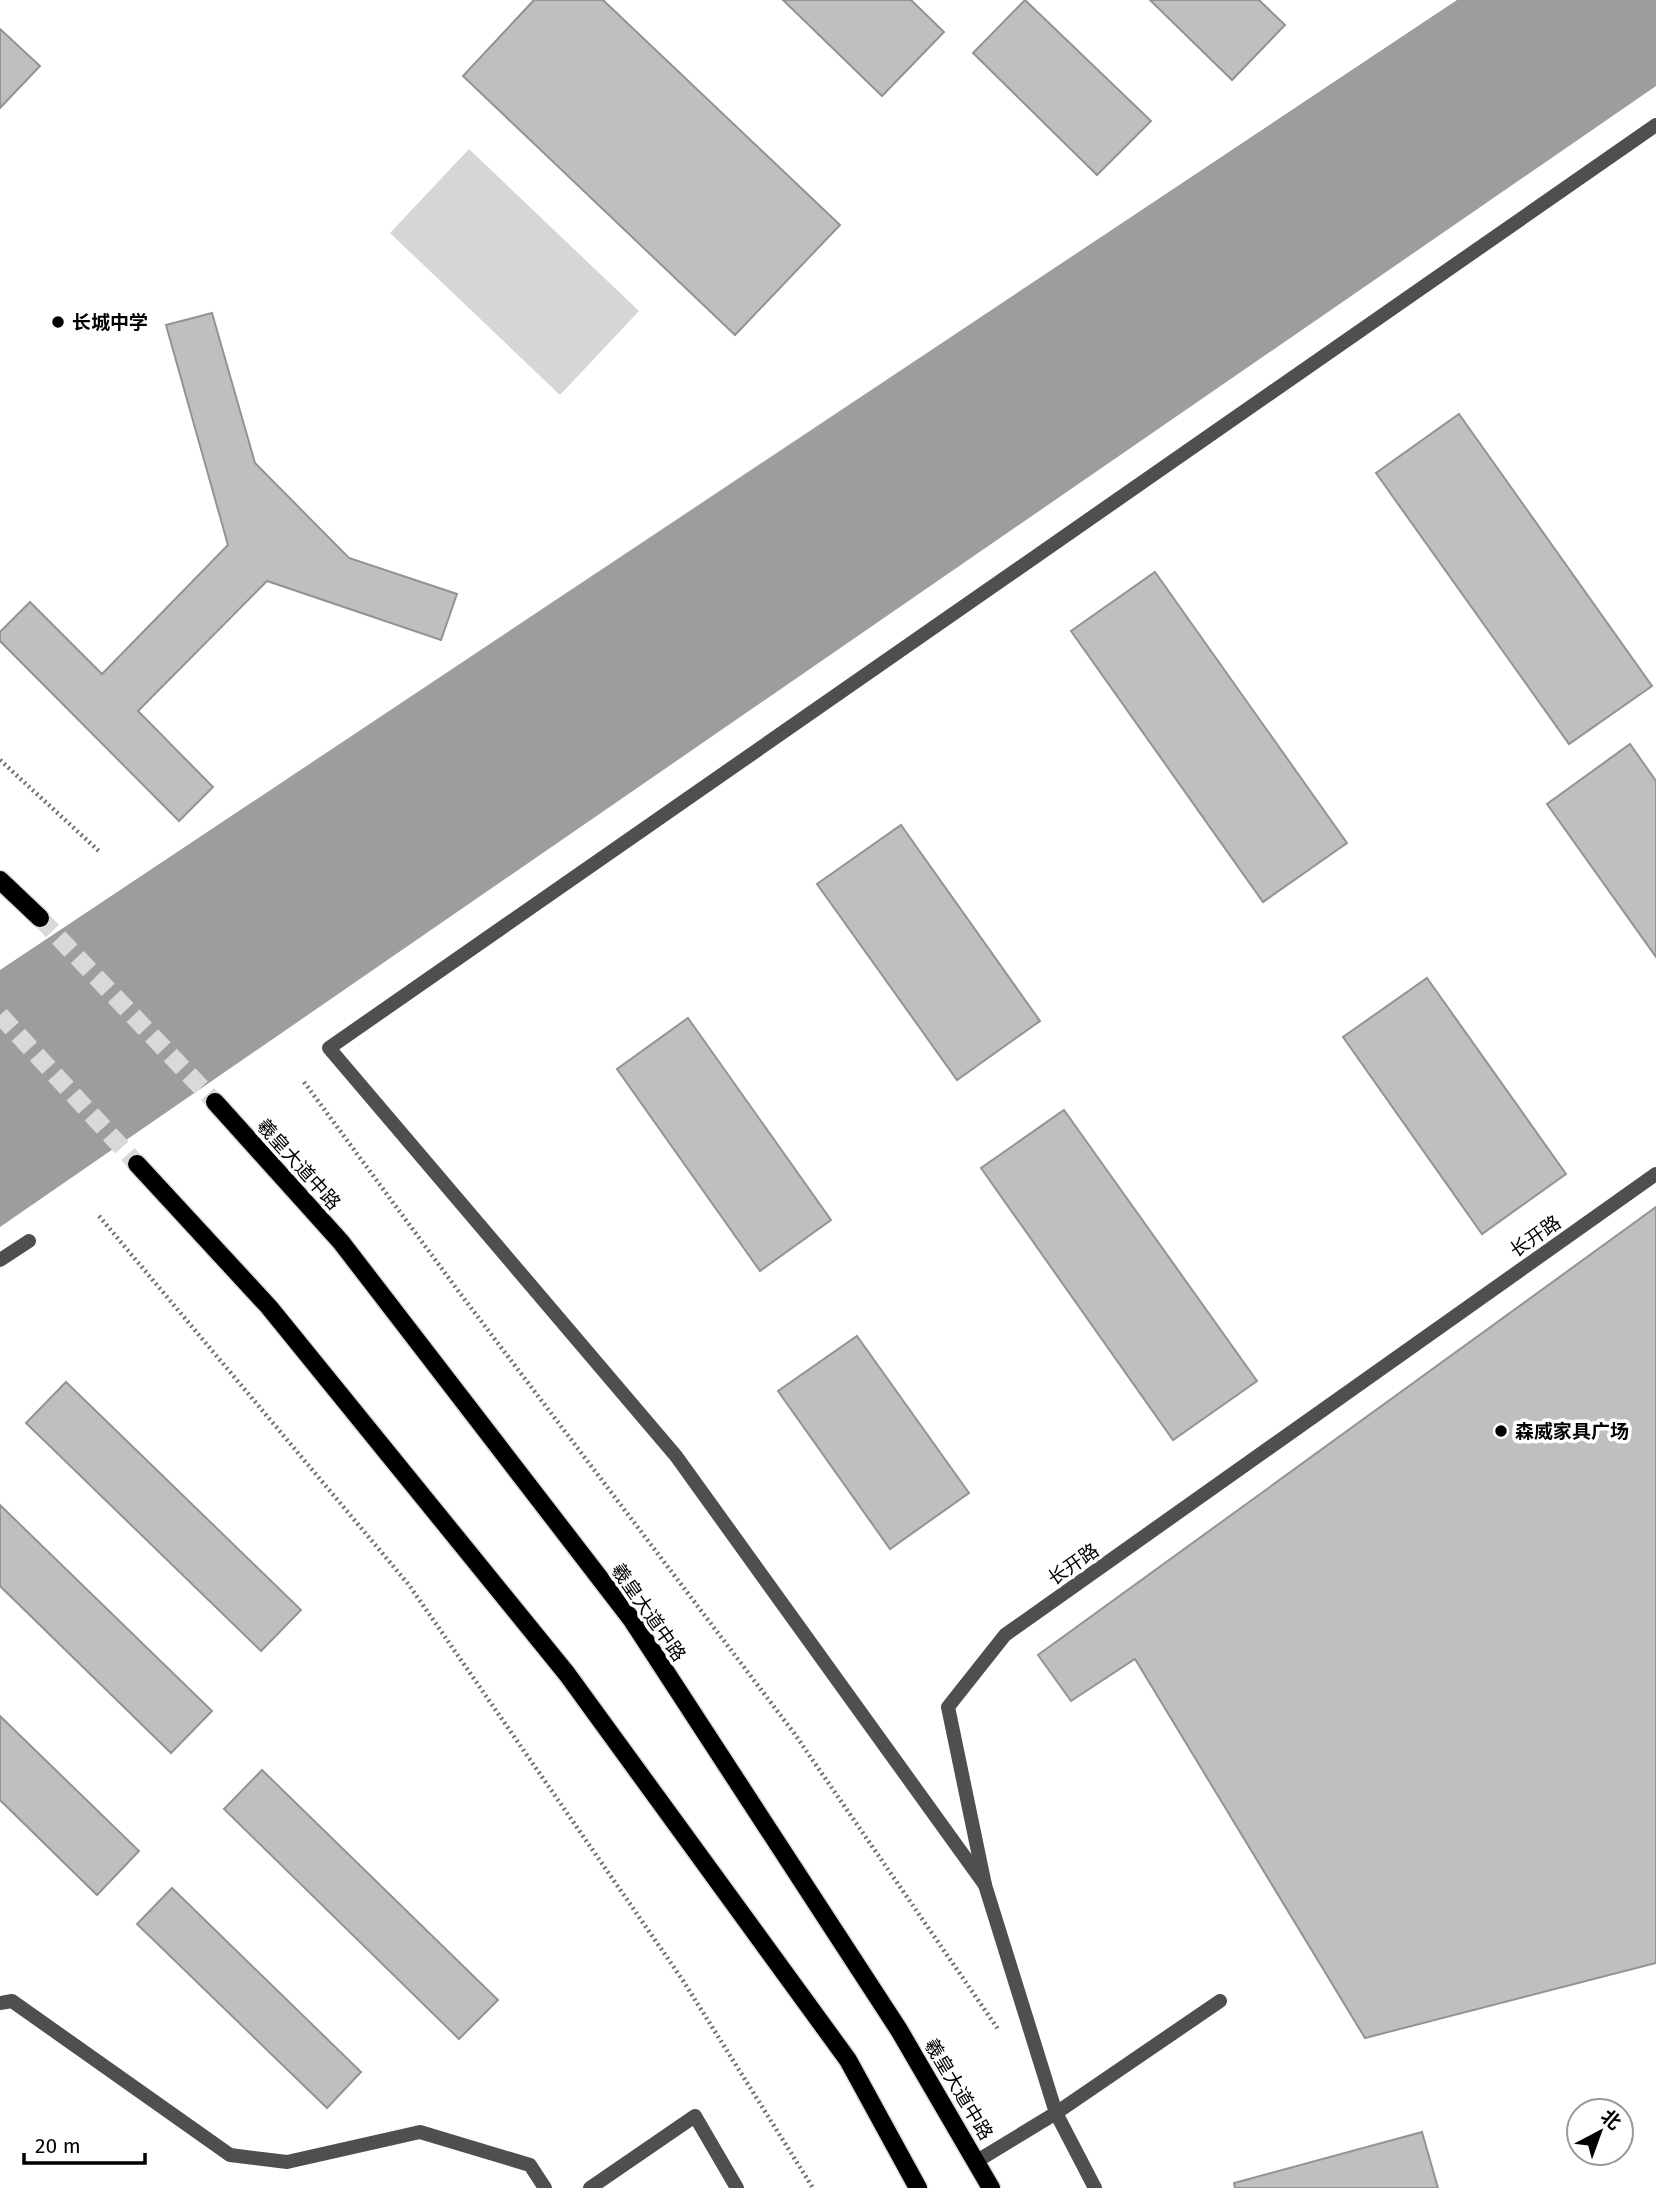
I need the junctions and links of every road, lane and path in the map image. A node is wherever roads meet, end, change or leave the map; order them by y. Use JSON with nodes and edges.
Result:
{"nodes":[{"id":1,"x":1656,"y":125,"type":"edge"},
{"id":2,"x":0,"y":760,"type":"edge"},
{"id":3,"x":101,"y":853,"type":"dead end"},
{"id":4,"x":0,"y":880,"type":"edge"},
{"id":5,"x":40,"y":918,"type":"tunnel mouth"},
{"id":6,"x":304,"y":1082,"type":"dead end"},
{"id":7,"x":215,"y":1102,"type":"tunnel mouth"},
{"id":8,"x":137,"y":1164,"type":"tunnel mouth"},
{"id":9,"x":1656,"y":1174,"type":"edge"},
{"id":10,"x":99,"y":1216,"type":"dead end"},
{"id":11,"x":29,"y":1241,"type":"dead end"},
{"id":12,"x":0,"y":1260,"type":"edge"},
{"id":13,"x":985,"y":1885,"type":"junction"},
{"id":14,"x":1220,"y":2001,"type":"dead end"},
{"id":15,"x":0,"y":2003,"type":"edge"},
{"id":16,"x":1000,"y":2032,"type":"dead end"},
{"id":17,"x":1056,"y":2113,"type":"junction"},
{"id":18,"x":977,"y":2161,"type":"junction"},
{"id":19,"x":545,"y":2188,"type":"edge"},
{"id":20,"x":590,"y":2188,"type":"edge"},
{"id":21,"x":737,"y":2188,"type":"edge"},
{"id":22,"x":813,"y":2188,"type":"edge"},
{"id":23,"x":918,"y":2188,"type":"edge"},
{"id":24,"x":991,"y":2188,"type":"edge"},
{"id":25,"x":1095,"y":2188,"type":"edge"}],
"edges":[{"from":1,"to":13,"type":"street"},
{"from":2,"to":3,"type":"path"},
{"from":4,"to":5,"type":"main road"},
{"from":6,"to":16,"type":"path"},
{"from":7,"to":18,"type":"main road","name":"羲皇大道中路"},
{"from":8,"to":23,"type":"main road"},
{"from":9,"to":13,"type":"street","name":"长开路"},
{"from":10,"to":22,"type":"path"},
{"from":11,"to":12,"type":"street"},
{"from":13,"to":17,"type":"street","name":"长开路"},
{"from":14,"to":17,"type":"street"},
{"from":15,"to":19,"type":"street"},
{"from":17,"to":18,"type":"street"},
{"from":17,"to":25,"type":"street","name":"长开路"},
{"from":18,"to":24,"type":"main road","name":"羲皇大道中路"},
{"from":20,"to":21,"type":"street"}]}
